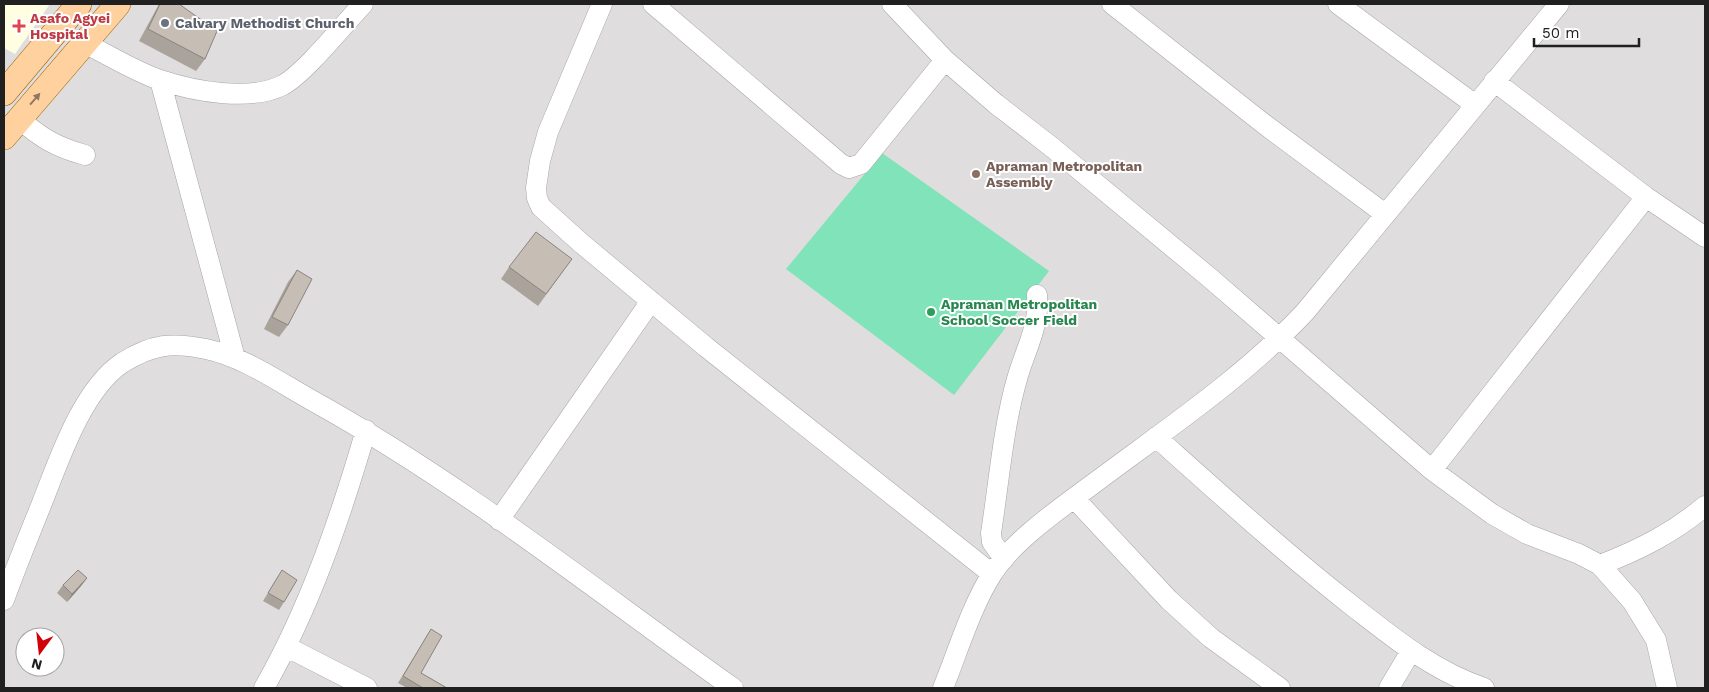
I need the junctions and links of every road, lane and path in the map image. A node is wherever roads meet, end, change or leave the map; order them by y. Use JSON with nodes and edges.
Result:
{"nodes":[{"id":1,"x":79,"y":4,"type":"edge"},
{"id":2,"x":118,"y":4,"type":"edge"},
{"id":3,"x":363,"y":4,"type":"edge"},
{"id":4,"x":602,"y":4,"type":"edge"},
{"id":5,"x":654,"y":4,"type":"edge"},
{"id":6,"x":892,"y":4,"type":"edge"},
{"id":7,"x":1112,"y":4,"type":"edge"},
{"id":8,"x":1338,"y":4,"type":"edge"},
{"id":9,"x":1558,"y":4,"type":"edge"},
{"id":10,"x":84,"y":44,"type":"junction"},
{"id":11,"x":945,"y":60,"type":"junction"},
{"id":12,"x":160,"y":80,"type":"junction"},
{"id":13,"x":1494,"y":81,"type":"junction"},
{"id":14,"x":4,"y":93,"type":"edge"},
{"id":15,"x":1474,"y":104,"type":"junction"},
{"id":16,"x":11,"y":128,"type":"edge"},
{"id":17,"x":85,"y":155,"type":"dead end"},
{"id":18,"x":1646,"y":197,"type":"junction"},
{"id":19,"x":1385,"y":214,"type":"junction"},
{"id":20,"x":1705,"y":237,"type":"edge"},
{"id":21,"x":1037,"y":295,"type":"dead end"},
{"id":22,"x":651,"y":301,"type":"junction"},
{"id":23,"x":1279,"y":339,"type":"junction"},
{"id":24,"x":235,"y":358,"type":"junction"},
{"id":25,"x":366,"y":430,"type":"junction"},
{"id":26,"x":1156,"y":437,"type":"junction"},
{"id":27,"x":1432,"y":470,"type":"junction"},
{"id":28,"x":1074,"y":498,"type":"junction"},
{"id":29,"x":1705,"y":506,"type":"edge"},
{"id":30,"x":499,"y":520,"type":"junction"},
{"id":31,"x":1600,"y":565,"type":"junction"},
{"id":32,"x":998,"y":566,"type":"junction"},
{"id":33,"x":4,"y":600,"type":"edge"},
{"id":34,"x":287,"y":647,"type":"junction"},
{"id":35,"x":1411,"y":651,"type":"junction"},
{"id":36,"x":264,"y":688,"type":"edge"},
{"id":37,"x":368,"y":688,"type":"edge"},
{"id":38,"x":733,"y":688,"type":"edge"},
{"id":39,"x":943,"y":688,"type":"edge"},
{"id":40,"x":1280,"y":688,"type":"edge"},
{"id":41,"x":1389,"y":688,"type":"edge"},
{"id":42,"x":1484,"y":688,"type":"edge"},
{"id":43,"x":1668,"y":688,"type":"edge"}],
"edges":[{"from":1,"to":14,"type":"main road"},
{"from":2,"to":10,"type":"main road"},
{"from":3,"to":12,"type":"street"},
{"from":4,"to":22,"type":"street"},
{"from":5,"to":11,"type":"street"},
{"from":6,"to":11,"type":"street"},
{"from":7,"to":19,"type":"street"},
{"from":8,"to":15,"type":"street"},
{"from":9,"to":13,"type":"street"},
{"from":10,"to":12,"type":"street"},
{"from":16,"to":10,"type":"main road","one_way":true},
{"from":11,"to":23,"type":"street"},
{"from":12,"to":24,"type":"street"},
{"from":13,"to":15,"type":"street"},
{"from":13,"to":18,"type":"street"},
{"from":15,"to":19,"type":"street"},
{"from":16,"to":17,"type":"street"},
{"from":18,"to":20,"type":"street"},
{"from":18,"to":27,"type":"street"},
{"from":19,"to":23,"type":"street"},
{"from":21,"to":32,"type":"street"},
{"from":22,"to":30,"type":"street"},
{"from":22,"to":32,"type":"street"},
{"from":23,"to":26,"type":"street"},
{"from":23,"to":27,"type":"street"},
{"from":24,"to":25,"type":"street"},
{"from":24,"to":33,"type":"street"},
{"from":25,"to":30,"type":"street"},
{"from":25,"to":34,"type":"street"},
{"from":26,"to":28,"type":"street"},
{"from":26,"to":35,"type":"street"},
{"from":27,"to":31,"type":"street"},
{"from":28,"to":32,"type":"street"},
{"from":28,"to":40,"type":"street"},
{"from":29,"to":31,"type":"street"},
{"from":30,"to":38,"type":"street"},
{"from":31,"to":43,"type":"street"},
{"from":32,"to":39,"type":"street"},
{"from":34,"to":36,"type":"street"},
{"from":34,"to":37,"type":"street"},
{"from":35,"to":41,"type":"street"},
{"from":35,"to":42,"type":"street"}]}
